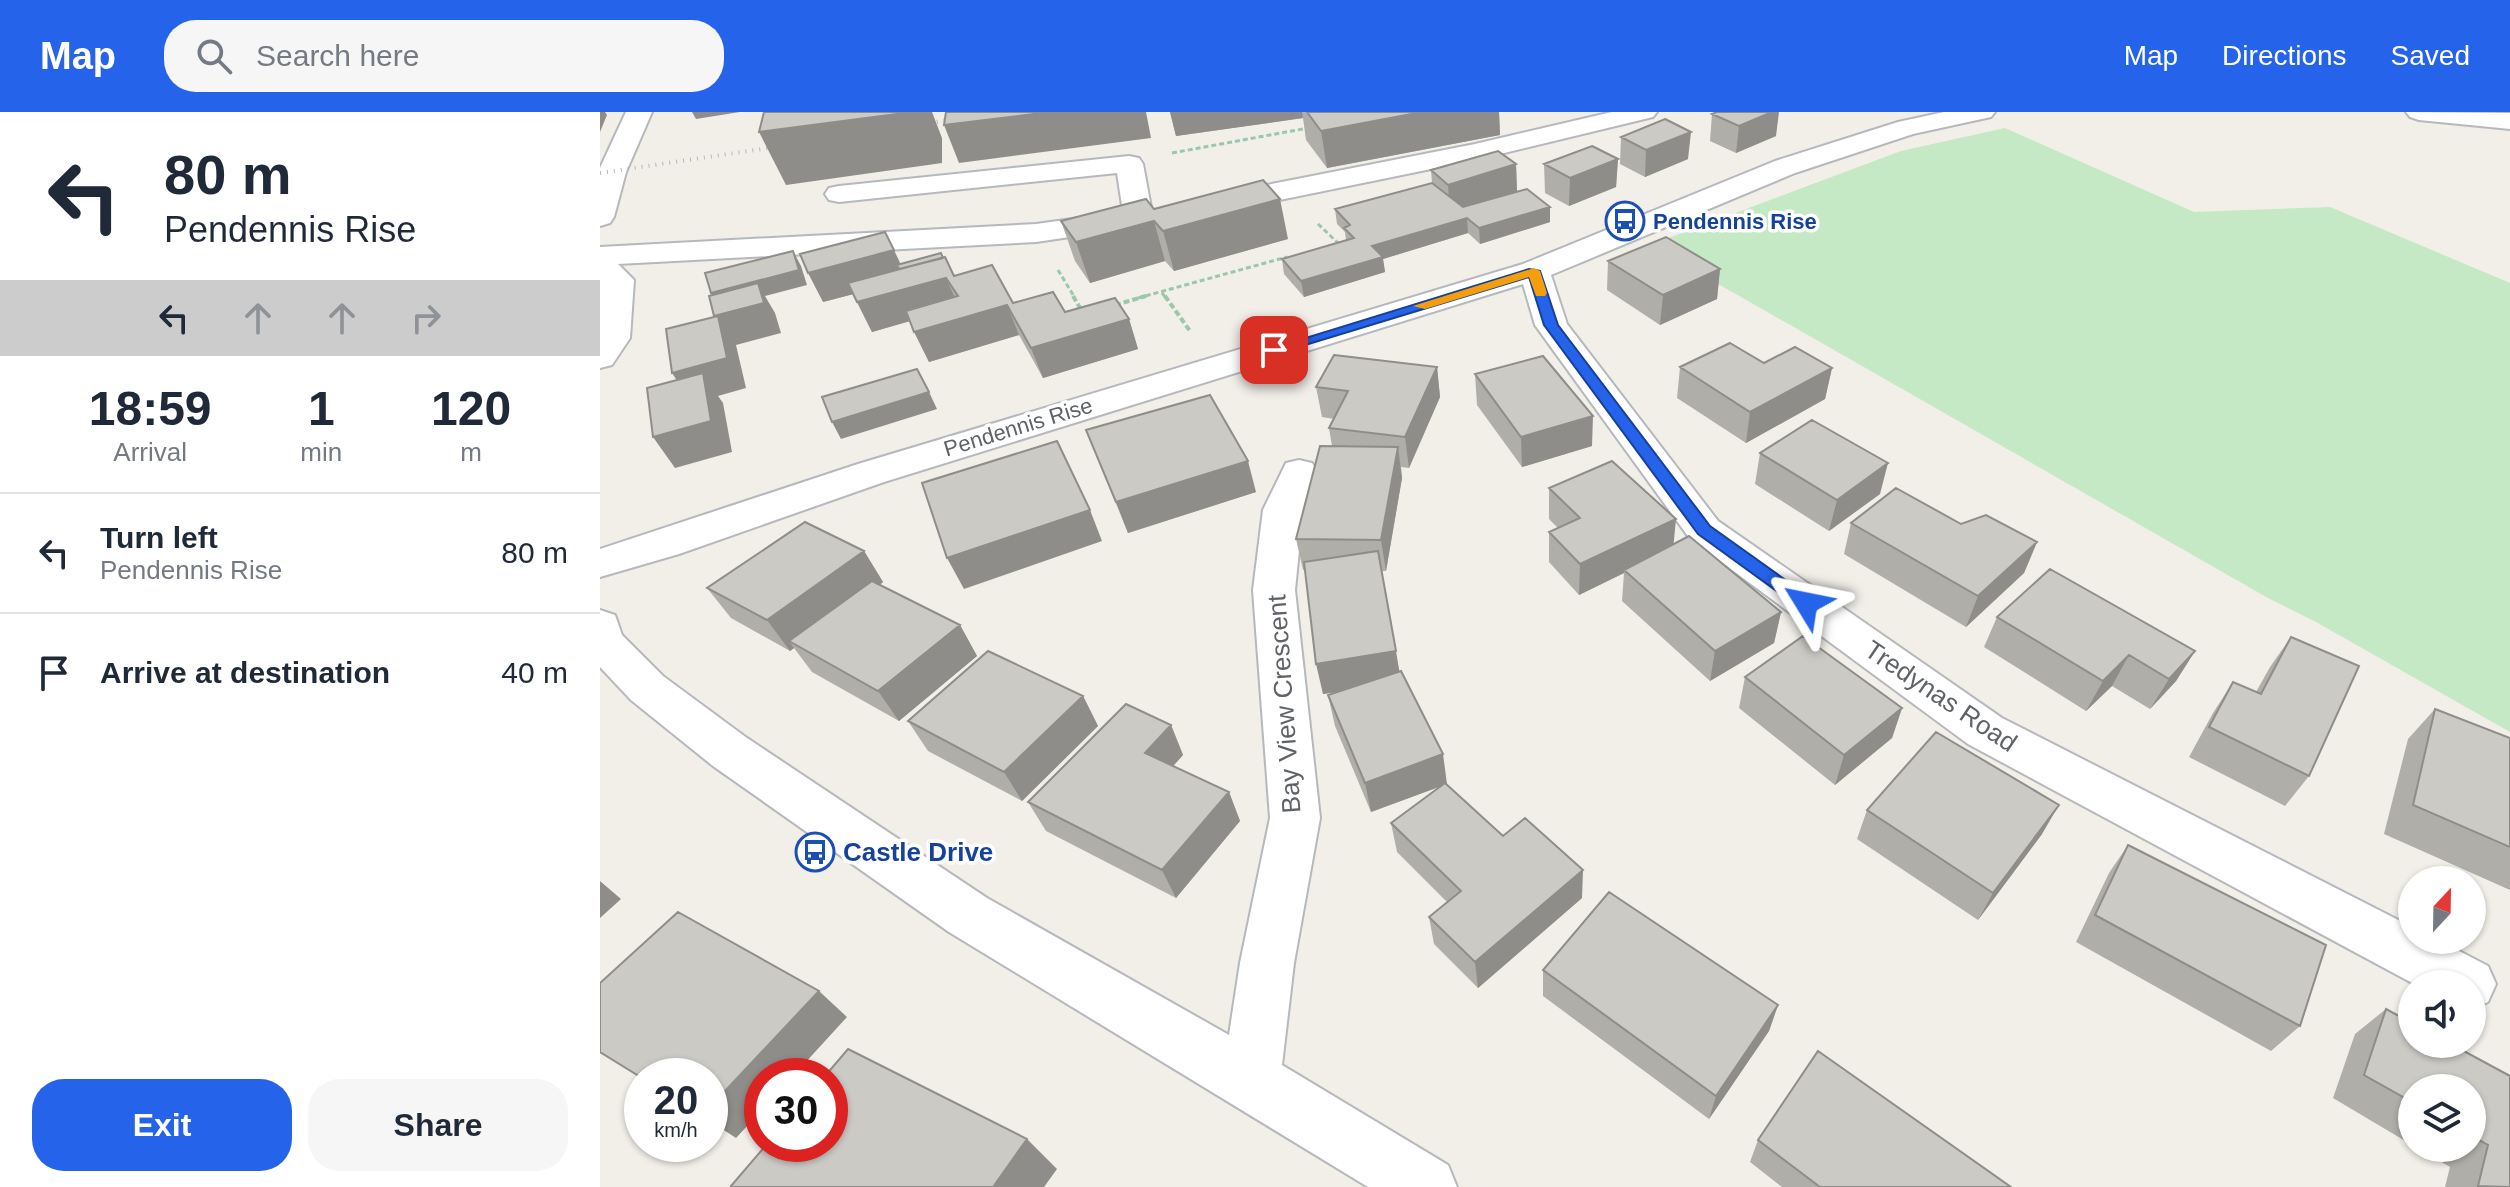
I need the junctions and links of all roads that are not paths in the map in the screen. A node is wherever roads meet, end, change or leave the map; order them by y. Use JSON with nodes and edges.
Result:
{"nodes":[{"id":1,"x":639,"y":112,"type":"edge"},
{"id":2,"x":1644,"y":112,"type":"edge"},
{"id":3,"x":1982,"y":112,"type":"edge"},
{"id":4,"x":2419,"y":112,"type":"edge"},
{"id":5,"x":2510,"y":121,"type":"edge"},
{"id":6,"x":839,"y":194,"type":"dead end"},
{"id":7,"x":1192,"y":209,"type":"edge"},
{"id":8,"x":600,"y":217,"type":"edge"},
{"id":9,"x":600,"y":256,"type":"edge"},
{"id":10,"x":600,"y":265,"type":"edge"},
{"id":11,"x":1534,"y":271,"type":"junction"},
{"id":12,"x":600,"y":358,"type":"edge"},
{"id":13,"x":1299,"y":472,"type":"dead end"},
{"id":14,"x":600,"y":563,"type":"edge"},
{"id":15,"x":600,"y":626,"type":"edge"},
{"id":16,"x":2441,"y":970,"type":"edge"},
{"id":17,"x":1251,"y":1080,"type":"junction"},
{"id":18,"x":1426,"y":1187,"type":"edge"}],
"edges":[{"from":1,"to":8,"type":"street"},
{"from":2,"to":7,"type":"street"},
{"from":3,"to":11,"type":"street","name":"Pendennis Rise"},
{"from":4,"to":5,"type":"street"},
{"from":6,"to":9,"type":"street"},
{"from":10,"to":12,"type":"street"},
{"from":11,"to":14,"type":"street","name":"Pendennis Rise"},
{"from":11,"to":16,"type":"street","name":"Tredynas Road"},
{"from":13,"to":17,"type":"street","name":"Bay View Crescent"},
{"from":15,"to":17,"type":"street"},
{"from":17,"to":18,"type":"street"}]}
